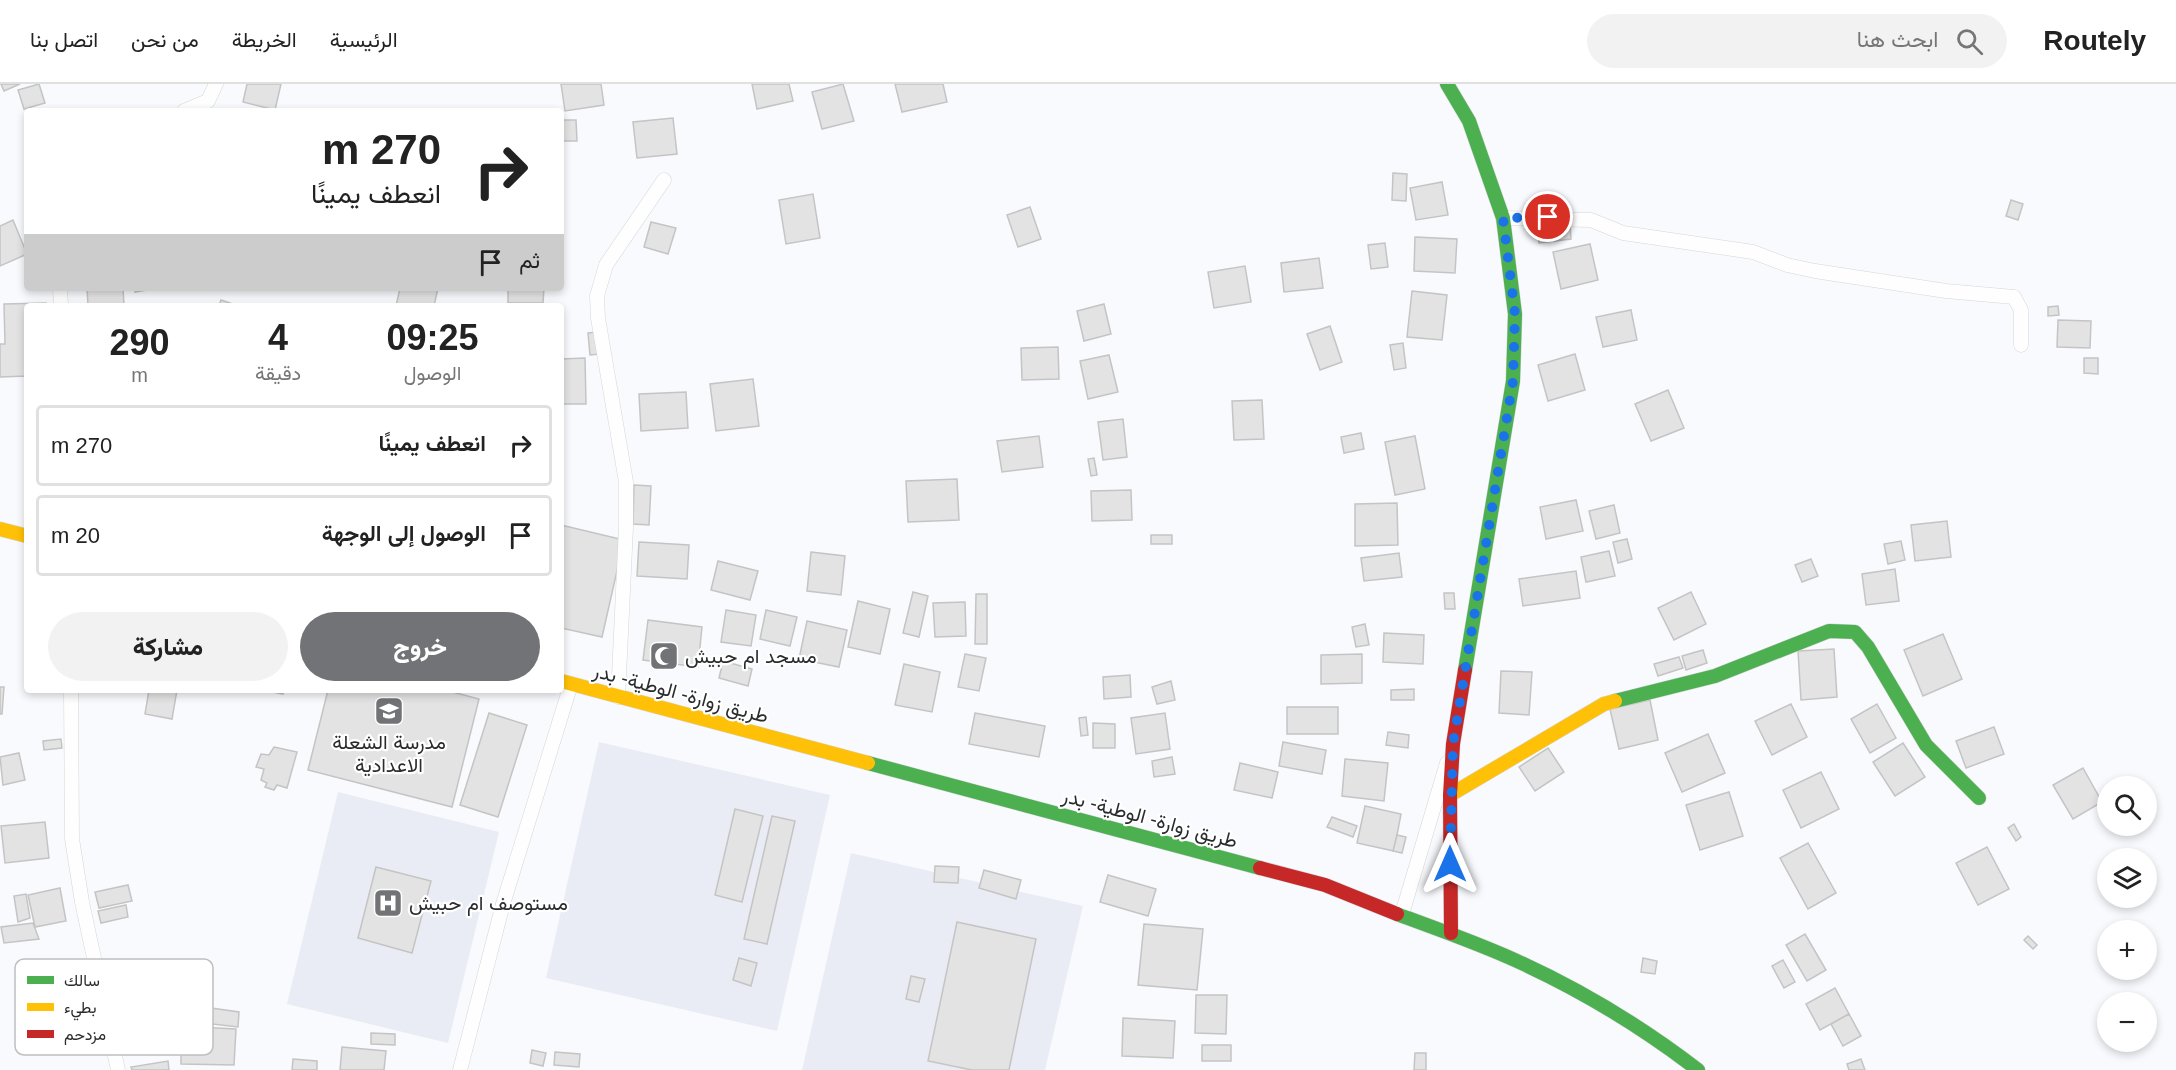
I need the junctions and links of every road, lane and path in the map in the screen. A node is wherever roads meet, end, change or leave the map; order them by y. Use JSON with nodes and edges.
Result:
{"nodes":[{"id":1,"x":216,"y":84,"type":"edge"},
{"id":2,"x":1447,"y":84,"type":"edge"},
{"id":3,"x":191,"y":108,"type":"edge"},
{"id":4,"x":664,"y":180,"type":"dead end"},
{"id":5,"x":1503,"y":218,"type":"junction"},
{"id":6,"x":2021,"y":345,"type":"dead end"},
{"id":7,"x":0,"y":529,"type":"edge"},
{"id":8,"x":24,"y":535,"type":"edge"},
{"id":9,"x":566,"y":683,"type":"edge"},
{"id":10,"x":71,"y":693,"type":"edge"},
{"id":11,"x":563,"y":693,"type":"edge"},
{"id":12,"x":618,"y":697,"type":"junction"},
{"id":13,"x":1453,"y":744,"type":"junction"},
{"id":14,"x":1450,"y":795,"type":"junction"},
{"id":15,"x":1979,"y":798,"type":"dead end"},
{"id":16,"x":1402,"y":914,"type":"junction"},
{"id":17,"x":1451,"y":933,"type":"junction"},
{"id":18,"x":94,"y":959,"type":"edge"},
{"id":19,"x":115,"y":1055,"type":"edge"},
{"id":20,"x":118,"y":1070,"type":"edge"},
{"id":21,"x":460,"y":1070,"type":"edge"},
{"id":22,"x":1698,"y":1070,"type":"edge"}],
"edges":[{"from":1,"to":3,"type":"street"},
{"from":2,"to":5,"type":"main road"},
{"from":4,"to":12,"type":"street"},
{"from":5,"to":6,"type":"street"},
{"from":5,"to":13,"type":"main road"},
{"from":7,"to":8,"type":"main road"},
{"from":9,"to":12,"type":"main road","name":"طريق زوارة- الوطية- بدر"},
{"from":10,"to":18,"type":"street"},
{"from":11,"to":21,"type":"street"},
{"from":12,"to":16,"type":"main road","name":"طريق زوارة- الوطية- بدر"},
{"from":13,"to":14,"type":"main road"},
{"from":13,"to":16,"type":"street"},
{"from":14,"to":15,"type":"main road"},
{"from":14,"to":17,"type":"main road"},
{"from":16,"to":17,"type":"main road","name":"طريق زوارة- الوطية- بدر"},
{"from":17,"to":22,"type":"main road","name":"طريق زوارة- الوطية- بدر"},
{"from":19,"to":20,"type":"street"}]}
